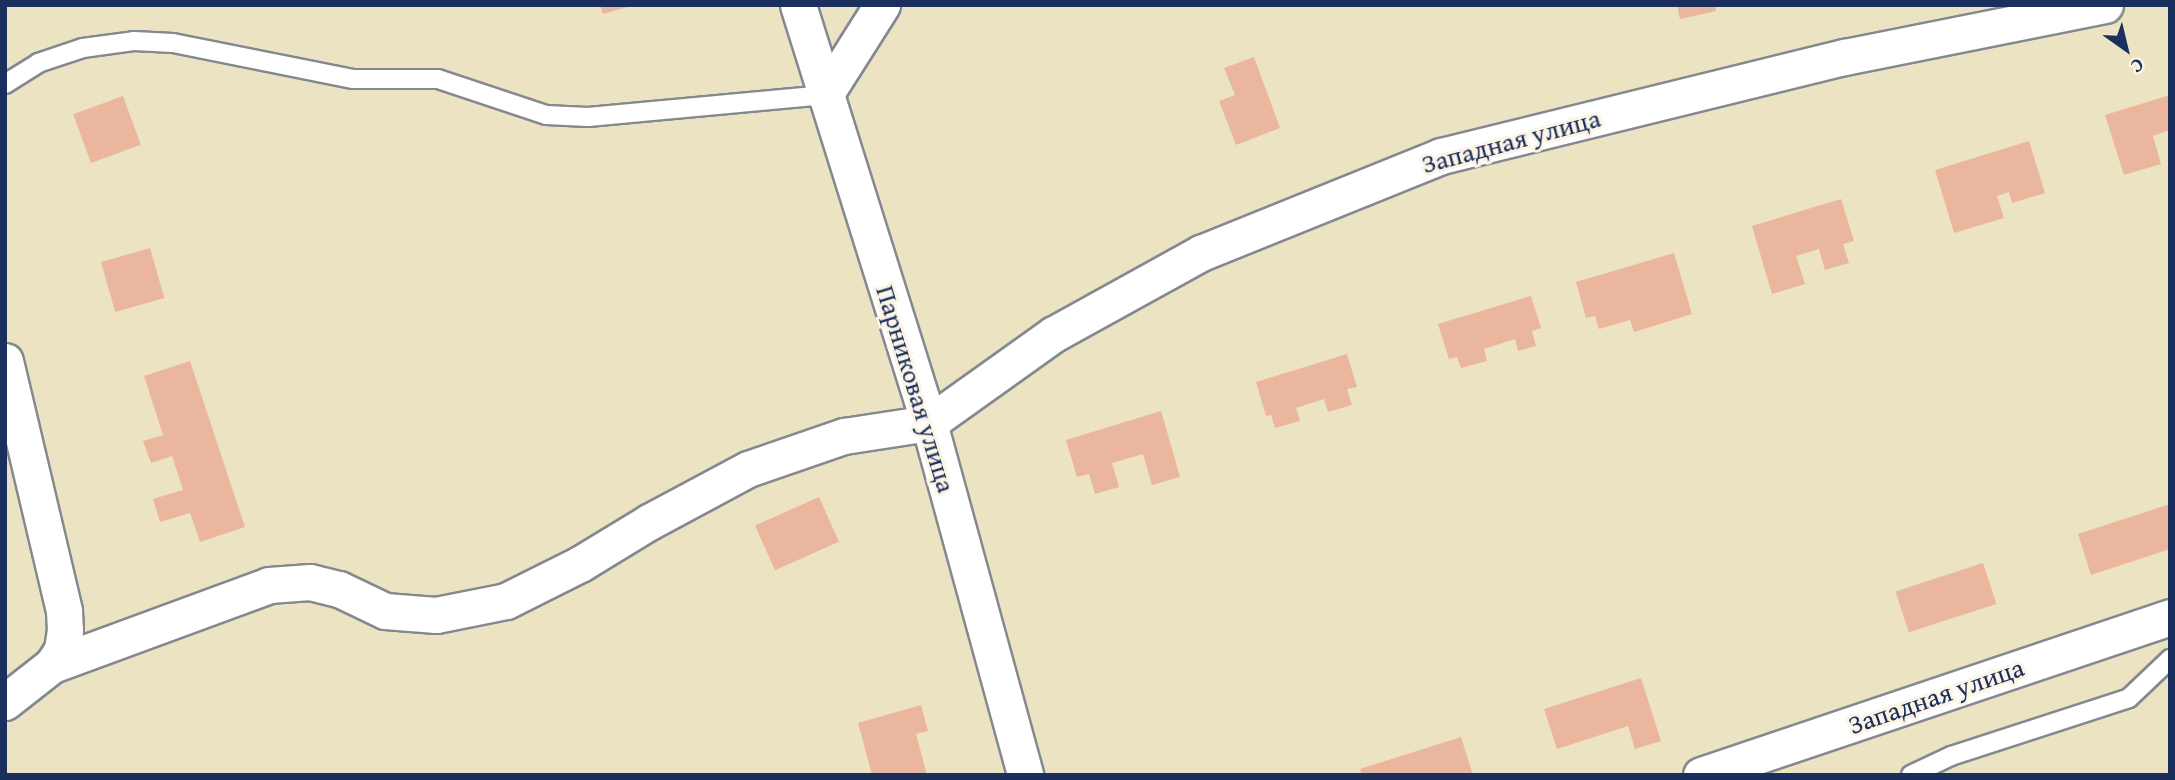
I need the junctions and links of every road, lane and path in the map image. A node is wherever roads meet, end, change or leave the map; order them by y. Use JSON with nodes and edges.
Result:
{"nodes":[{"id":1,"x":798,"y":5,"type":"edge"},
{"id":2,"x":883,"y":5,"type":"edge"},
{"id":3,"x":2105,"y":5,"type":"edge"},
{"id":4,"x":5,"y":84,"type":"edge"},
{"id":5,"x":825,"y":95,"type":"junction"},
{"id":6,"x":5,"y":361,"type":"edge"},
{"id":7,"x":929,"y":423,"type":"junction"},
{"id":8,"x":2170,"y":617,"type":"edge"},
{"id":9,"x":2170,"y":659,"type":"edge"},
{"id":10,"x":52,"y":665,"type":"junction"},
{"id":11,"x":5,"y":702,"type":"edge"},
{"id":12,"x":1025,"y":775,"type":"edge"},
{"id":13,"x":1701,"y":775,"type":"edge"},
{"id":14,"x":1911,"y":775,"type":"edge"}],
"edges":[{"from":1,"to":5,"type":"street","name":"Парниковая улица"},
{"from":2,"to":5,"type":"street"},
{"from":3,"to":7,"type":"street","name":"Западная улица"},
{"from":4,"to":5,"type":"lane"},
{"from":5,"to":7,"type":"street","name":"Парниковая улица"},
{"from":6,"to":10,"type":"street"},
{"from":7,"to":10,"type":"street"},
{"from":7,"to":12,"type":"street","name":"Парниковая улица"},
{"from":8,"to":13,"type":"street","name":"Западная улица"},
{"from":9,"to":14,"type":"lane"},
{"from":10,"to":11,"type":"street"}]}
